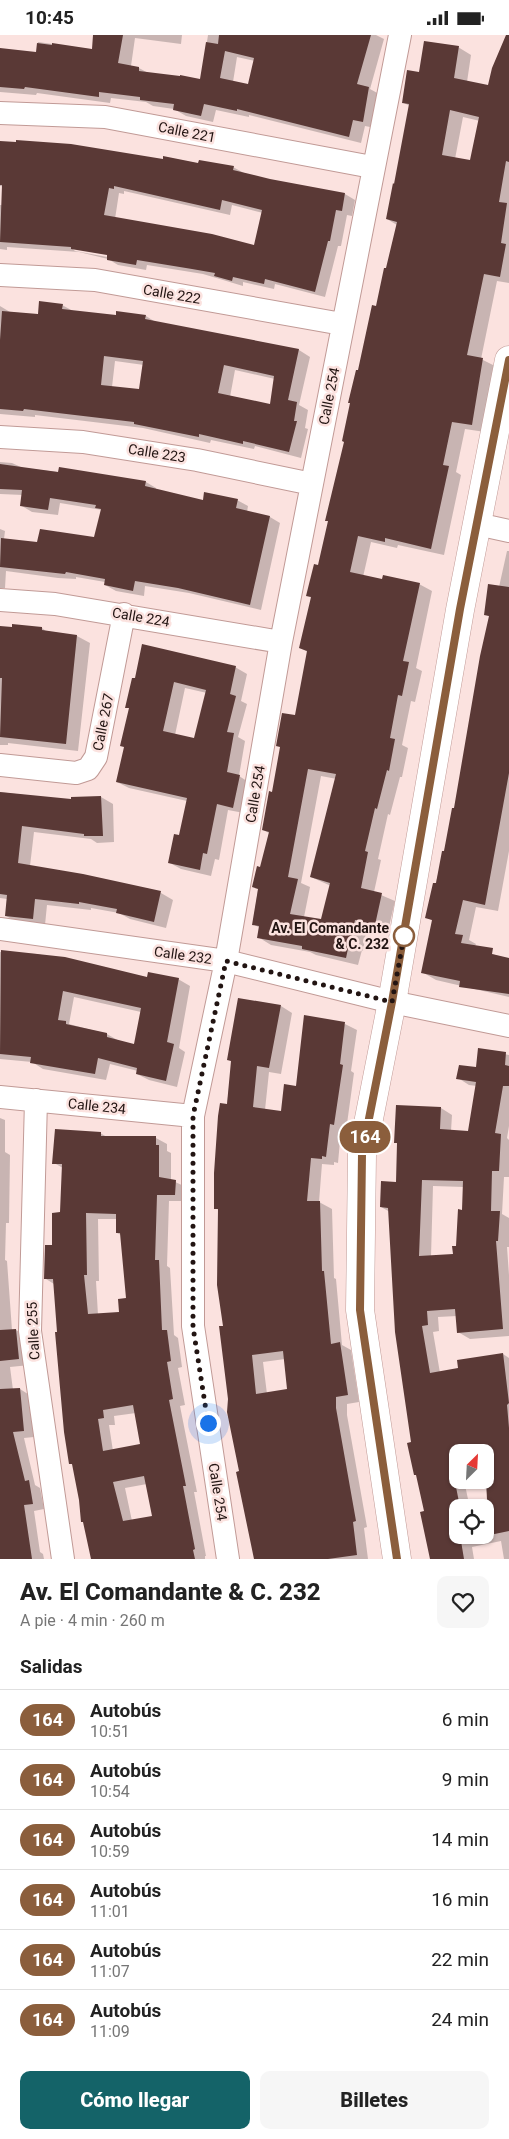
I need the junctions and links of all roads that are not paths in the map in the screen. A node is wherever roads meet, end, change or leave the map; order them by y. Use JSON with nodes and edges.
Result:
{"nodes":[{"id":1,"x":400,"y":35,"type":"edge"},
{"id":2,"x":0,"y":113,"type":"edge"},
{"id":3,"x":372,"y":167,"type":"junction"},
{"id":4,"x":0,"y":275,"type":"edge"},
{"id":5,"x":342,"y":324,"type":"junction"},
{"id":6,"x":509,"y":360,"type":"edge"},
{"id":7,"x":0,"y":437,"type":"edge"},
{"id":8,"x":312,"y":484,"type":"junction"},
{"id":9,"x":477,"y":525,"type":"junction"},
{"id":10,"x":509,"y":531,"type":"edge"},
{"id":11,"x":0,"y":599,"type":"edge"},
{"id":12,"x":124,"y":614,"type":"junction"},
{"id":13,"x":281,"y":642,"type":"junction"},
{"id":14,"x":0,"y":765,"type":"edge"},
{"id":15,"x":0,"y":929,"type":"edge"},
{"id":16,"x":226,"y":961,"type":"junction"},
{"id":17,"x":392,"y":1002,"type":"junction"},
{"id":18,"x":509,"y":1026,"type":"edge"},
{"id":19,"x":0,"y":1097,"type":"edge"},
{"id":20,"x":36,"y":1100,"type":"junction"},
{"id":21,"x":193,"y":1116,"type":"junction"},
{"id":22,"x":63,"y":1559,"type":"edge"},
{"id":23,"x":228,"y":1559,"type":"edge"},
{"id":24,"x":397,"y":1559,"type":"edge"}],
"edges":[{"from":1,"to":3,"type":"street","name":"Calle 254"},
{"from":2,"to":3,"type":"street","name":"Calle 221"},
{"from":3,"to":5,"type":"street","name":"Calle 254"},
{"from":4,"to":5,"type":"street","name":"Calle 222"},
{"from":5,"to":8,"type":"street","name":"Calle 254"},
{"from":6,"to":9,"type":"street"},
{"from":7,"to":8,"type":"street","name":"Calle 223"},
{"from":8,"to":13,"type":"street","name":"Calle 254"},
{"from":9,"to":10,"type":"street"},
{"from":9,"to":17,"type":"street"},
{"from":11,"to":12,"type":"street","name":"Calle 224"},
{"from":12,"to":13,"type":"street","name":"Calle 224"},
{"from":12,"to":14,"type":"street","name":"Calle 267"},
{"from":13,"to":16,"type":"street","name":"Calle 254"},
{"from":15,"to":16,"type":"street","name":"Calle 232"},
{"from":16,"to":17,"type":"street","name":"Calle 232"},
{"from":16,"to":21,"type":"street","name":"Calle 254"},
{"from":17,"to":18,"type":"street","name":"Calle 232"},
{"from":17,"to":24,"type":"street"},
{"from":19,"to":20,"type":"street","name":"Calle 234"},
{"from":20,"to":21,"type":"street","name":"Calle 234"},
{"from":20,"to":22,"type":"street","name":"Calle 255"},
{"from":21,"to":23,"type":"street","name":"Calle 254"}]}
